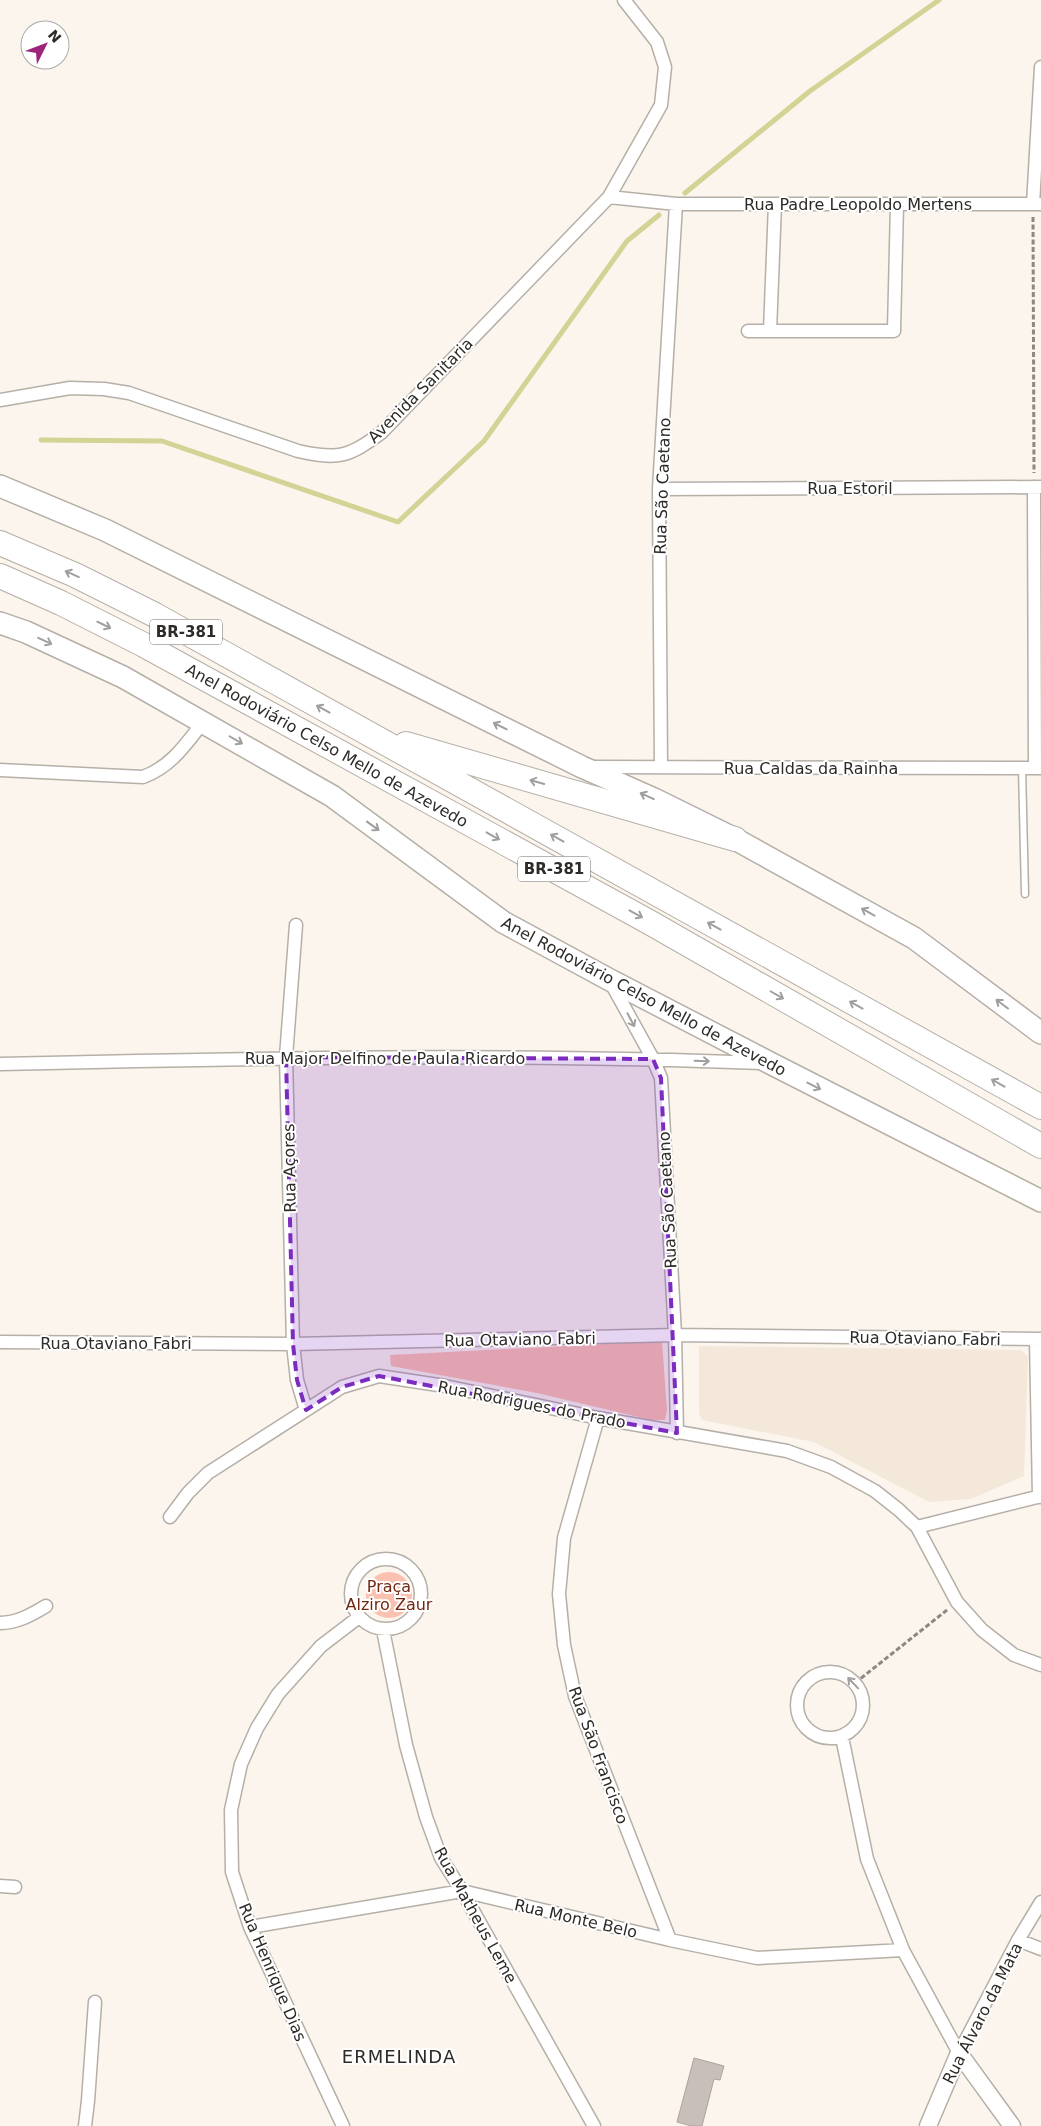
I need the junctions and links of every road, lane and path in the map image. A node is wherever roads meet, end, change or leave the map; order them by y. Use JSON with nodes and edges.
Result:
{"nodes":[{"id":1,"x":624,"y":0,"type":"edge"},
{"id":2,"x":1041,"y":67,"type":"edge"},
{"id":3,"x":610,"y":197,"type":"junction"},
{"id":4,"x":676,"y":204,"type":"junction"},
{"id":5,"x":775,"y":204,"type":"junction"},
{"id":6,"x":897,"y":204,"type":"junction"},
{"id":7,"x":1037,"y":204,"type":"edge"},
{"id":8,"x":748,"y":331,"type":"dead end"},
{"id":9,"x":770,"y":331,"type":"junction"},
{"id":10,"x":0,"y":400,"type":"edge"},
{"id":11,"x":0,"y":486,"type":"edge"},
{"id":12,"x":1038,"y":487,"type":"edge"},
{"id":13,"x":659,"y":489,"type":"junction"},
{"id":14,"x":0,"y":543,"type":"edge"},
{"id":15,"x":0,"y":576,"type":"edge"},
{"id":16,"x":0,"y":594,"type":"edge"},
{"id":17,"x":61,"y":603,"type":"junction"},
{"id":18,"x":0,"y":623,"type":"edge"},
{"id":19,"x":204,"y":722,"type":"junction"},
{"id":20,"x":365,"y":732,"type":"junction"},
{"id":21,"x":582,"y":767,"type":"junction"},
{"id":22,"x":661,"y":767,"type":"junction"},
{"id":23,"x":1022,"y":768,"type":"junction"},
{"id":24,"x":1038,"y":768,"type":"edge"},
{"id":25,"x":0,"y":770,"type":"edge"},
{"id":26,"x":735,"y":839,"type":"junction"},
{"id":27,"x":1025,"y":894,"type":"dead end"},
{"id":28,"x":296,"y":925,"type":"dead end"},
{"id":29,"x":610,"y":980,"type":"junction"},
{"id":30,"x":1041,"y":1033,"type":"edge"},
{"id":31,"x":286,"y":1057,"type":"junction"},
{"id":32,"x":653,"y":1059,"type":"junction"},
{"id":33,"x":770,"y":1063,"type":"junction"},
{"id":34,"x":0,"y":1064,"type":"edge"},
{"id":35,"x":1041,"y":1107,"type":"edge"},
{"id":36,"x":1041,"y":1146,"type":"edge"},
{"id":37,"x":1041,"y":1201,"type":"edge"},
{"id":38,"x":675,"y":1335,"type":"junction"},
{"id":39,"x":1038,"y":1339,"type":"edge"},
{"id":40,"x":0,"y":1342,"type":"edge"},
{"id":41,"x":293,"y":1344,"type":"junction"},
{"id":42,"x":306,"y":1410,"type":"junction"},
{"id":43,"x":598,"y":1418,"type":"junction"},
{"id":44,"x":677,"y":1433,"type":"junction"},
{"id":45,"x":1040,"y":1496,"type":"edge"},
{"id":46,"x":170,"y":1517,"type":"dead end"},
{"id":47,"x":916,"y":1527,"type":"junction"},
{"id":48,"x":957,"y":1602,"type":"junction"},
{"id":49,"x":46,"y":1606,"type":"dead end"},
{"id":50,"x":359,"y":1617,"type":"junction"},
{"id":51,"x":0,"y":1623,"type":"edge"},
{"id":52,"x":383,"y":1630,"type":"junction"},
{"id":53,"x":1041,"y":1665,"type":"edge"},
{"id":54,"x":855,"y":1683,"type":"junction"},
{"id":55,"x":842,"y":1736,"type":"junction"},
{"id":56,"x":0,"y":1886,"type":"edge"},
{"id":57,"x":15,"y":1887,"type":"dead end"},
{"id":58,"x":462,"y":1891,"type":"junction"},
{"id":59,"x":1041,"y":1902,"type":"edge"},
{"id":60,"x":250,"y":1927,"type":"junction"},
{"id":61,"x":670,"y":1940,"type":"junction"},
{"id":62,"x":1018,"y":1940,"type":"junction"},
{"id":63,"x":1041,"y":1949,"type":"edge"},
{"id":64,"x":903,"y":1950,"type":"junction"},
{"id":65,"x":95,"y":2002,"type":"dead end"},
{"id":66,"x":959,"y":2053,"type":"junction"},
{"id":67,"x":598,"y":2125,"type":"edge"},
{"id":68,"x":85,"y":2126,"type":"edge"},
{"id":69,"x":343,"y":2126,"type":"edge"},
{"id":70,"x":928,"y":2126,"type":"edge"},
{"id":71,"x":1012,"y":2126,"type":"edge"}],
"edges":[{"from":1,"to":3,"type":"street","name":"Avenida Sanitaria"},
{"from":2,"to":7,"type":"street"},
{"from":3,"to":4,"type":"street"},
{"from":3,"to":10,"type":"street","name":"Avenida Sanitaria"},
{"from":4,"to":5,"type":"street","name":"Rua Padre Leopoldo Mertens"},
{"from":4,"to":13,"type":"street","name":"Rua São Caetano"},
{"from":5,"to":6,"type":"street","name":"Rua Padre Leopoldo Mertens"},
{"from":5,"to":9,"type":"street"},
{"from":6,"to":7,"type":"street","name":"Rua Padre Leopoldo Mertens"},
{"from":6,"to":9,"type":"street"},
{"from":7,"to":12,"type":"path"},
{"from":8,"to":9,"type":"street"},
{"from":21,"to":11,"type":"main road","one_way":true},
{"from":12,"to":13,"type":"street","name":"Rua Estoril"},
{"from":12,"to":24,"type":"street"},
{"from":13,"to":22,"type":"street","name":"Rua São Caetano"},
{"from":20,"to":14,"type":"highway","name":"Anel Rodoviário Celso Mello de Azevedo","number":"BR-381","one_way":true},
{"from":15,"to":17,"type":"highway","name":"Anel Rodoviário Celso Mello de Azevedo","number":"BR-381"},
{"from":16,"to":17,"type":"highway"},
{"from":17,"to":36,"type":"highway","name":"Anel Rodoviário Celso Mello de Azevedo","number":"BR-381","one_way":true},
{"from":18,"to":19,"type":"main road","name":"Anel Rodoviário Celso Mello de Azevedo","one_way":true},
{"from":19,"to":25,"type":"street"},
{"from":19,"to":29,"type":"main road","name":"Anel Rodoviário Celso Mello de Azevedo","one_way":true},
{"from":26,"to":20,"type":"highway","one_way":true},
{"from":35,"to":20,"type":"highway","name":"Anel Rodoviário Celso Mello de Azevedo","number":"BR-381","one_way":true},
{"from":21,"to":22,"type":"street","name":"Rua Caldas da Rainha"},
{"from":26,"to":21,"type":"main road","one_way":true},
{"from":22,"to":23,"type":"street","name":"Rua Caldas da Rainha"},
{"from":23,"to":24,"type":"street","name":"Rua Caldas da Rainha"},
{"from":23,"to":27,"type":"lane"},
{"from":30,"to":26,"type":"main road","one_way":true},
{"from":28,"to":31,"type":"street","name":"Rua Açores"},
{"from":29,"to":32,"type":"street","name":"Rua São Caetano","one_way":true},
{"from":29,"to":33,"type":"main road","name":"Anel Rodoviário Celso Mello de Azevedo"},
{"from":31,"to":32,"type":"street","name":"Rua Major Delfino de Paula Ricardo"},
{"from":31,"to":34,"type":"street","name":"Rua Major Delfino de Paula Ricardo"},
{"from":31,"to":41,"type":"street","name":"Rua Açores"},
{"from":32,"to":33,"type":"street","name":"Rua Major Delfino de Paula Ricardo","one_way":true},
{"from":32,"to":38,"type":"street","name":"Rua São Caetano"},
{"from":33,"to":37,"type":"main road","name":"Anel Rodoviário Celso Mello de Azevedo","one_way":true},
{"from":38,"to":39,"type":"street","name":"Rua Otaviano Fabri"},
{"from":38,"to":41,"type":"street","name":"Rua Otaviano Fabri"},
{"from":38,"to":44,"type":"street","name":"Rua São Caetano"},
{"from":39,"to":45,"type":"street"},
{"from":40,"to":41,"type":"street","name":"Rua Otaviano Fabri"},
{"from":41,"to":42,"type":"street","name":"Rua Açores"},
{"from":42,"to":43,"type":"street","name":"Rua Rodrigues do Prado"},
{"from":42,"to":46,"type":"street","name":"Rua Rodrigues do Prado"},
{"from":43,"to":44,"type":"street","name":"Rua Rodrigues do Prado"},
{"from":43,"to":61,"type":"street","name":"Rua São Francisco"},
{"from":44,"to":47,"type":"street","name":"Rua Rodrigues do Prado"},
{"from":45,"to":47,"type":"street"},
{"from":47,"to":48,"type":"street","name":"Rua Rodrigues do Prado"},
{"from":48,"to":53,"type":"street","name":"Rua Rodrigues do Prado"},
{"from":48,"to":54,"type":"path"},
{"from":49,"to":51,"type":"street"},
{"from":50,"to":52,"type":"street"},
{"from":50,"to":52,"type":"street"},
{"from":50,"to":60,"type":"street","name":"Rua Henrique Dias"},
{"from":52,"to":58,"type":"street","name":"Rua Matheus Leme"},
{"from":54,"to":55,"type":"street"},
{"from":54,"to":55,"type":"street","one_way":true},
{"from":55,"to":64,"type":"street"},
{"from":56,"to":57,"type":"street"},
{"from":58,"to":60,"type":"street","name":"Rua Monte Belo"},
{"from":58,"to":61,"type":"street","name":"Rua Monte Belo"},
{"from":58,"to":67,"type":"street","name":"Rua Matheus Leme"},
{"from":59,"to":62,"type":"street","name":"Rua Álvaro da Mata"},
{"from":60,"to":69,"type":"street","name":"Rua Henrique Dias"},
{"from":61,"to":64,"type":"street","name":"Rua Monte Belo"},
{"from":62,"to":63,"type":"street"},
{"from":62,"to":66,"type":"street","name":"Rua Álvaro da Mata"},
{"from":64,"to":66,"type":"street"},
{"from":65,"to":68,"type":"street"},
{"from":66,"to":70,"type":"street","name":"Rua Álvaro da Mata"},
{"from":66,"to":71,"type":"street"}]}
